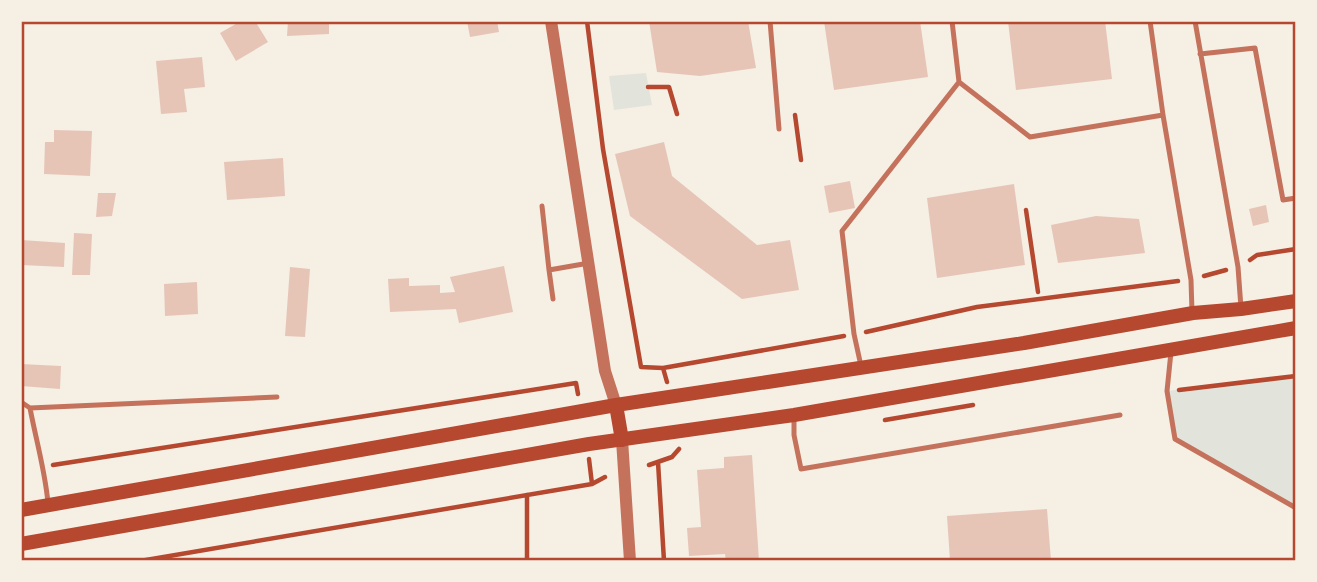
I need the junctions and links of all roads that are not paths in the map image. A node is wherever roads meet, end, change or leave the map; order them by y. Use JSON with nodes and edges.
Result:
{"nodes":[{"id":1,"x":551,"y":21,"type":"edge"},
{"id":2,"x":770,"y":21,"type":"edge"},
{"id":3,"x":952,"y":21,"type":"edge"},
{"id":4,"x":1150,"y":21,"type":"edge"},
{"id":5,"x":1195,"y":21,"type":"edge"},
{"id":6,"x":1200,"y":54,"type":"junction"},
{"id":7,"x":959,"y":82,"type":"junction"},
{"id":8,"x":1163,"y":116,"type":"junction"},
{"id":9,"x":779,"y":129,"type":"dead end"},
{"id":10,"x":1296,"y":198,"type":"edge"},
{"id":11,"x":542,"y":206,"type":"dead end"},
{"id":12,"x":589,"y":263,"type":"junction"},
{"id":13,"x":549,"y":270,"type":"junction"},
{"id":14,"x":553,"y":299,"type":"dead end"},
{"id":15,"x":1296,"y":301,"type":"edge"},
{"id":16,"x":1241,"y":309,"type":"junction"},
{"id":17,"x":1193,"y":313,"type":"junction"},
{"id":18,"x":1296,"y":328,"type":"edge"},
{"id":19,"x":1171,"y":349,"type":"junction"},
{"id":20,"x":862,"y":369,"type":"junction"},
{"id":21,"x":277,"y":397,"type":"dead end"},
{"id":22,"x":21,"y":402,"type":"edge"},
{"id":23,"x":616,"y":405,"type":"junction"},
{"id":24,"x":30,"y":408,"type":"junction"},
{"id":25,"x":21,"y":411,"type":"edge"},
{"id":26,"x":794,"y":415,"type":"junction"},
{"id":27,"x":1120,"y":415,"type":"dead end"},
{"id":28,"x":622,"y":440,"type":"junction"},
{"id":29,"x":49,"y":506,"type":"junction"},
{"id":30,"x":1296,"y":508,"type":"edge"},
{"id":31,"x":21,"y":510,"type":"edge"},
{"id":32,"x":21,"y":544,"type":"edge"},
{"id":33,"x":630,"y":561,"type":"edge"}],
"edges":[{"from":1,"to":12,"type":"street"},
{"from":2,"to":9,"type":"lane"},
{"from":3,"to":7,"type":"lane"},
{"from":4,"to":8,"type":"lane"},
{"from":5,"to":6,"type":"lane"},
{"from":6,"to":10,"type":"lane"},
{"from":6,"to":16,"type":"lane"},
{"from":7,"to":8,"type":"lane"},
{"from":7,"to":20,"type":"lane"},
{"from":8,"to":17,"type":"lane"},
{"from":11,"to":13,"type":"lane"},
{"from":12,"to":13,"type":"lane"},
{"from":12,"to":23,"type":"street"},
{"from":13,"to":14,"type":"lane"},
{"from":15,"to":16,"type":"main road"},
{"from":16,"to":17,"type":"main road"},
{"from":17,"to":20,"type":"main road"},
{"from":18,"to":19,"type":"main road"},
{"from":19,"to":26,"type":"main road"},
{"from":19,"to":30,"type":"lane"},
{"from":20,"to":23,"type":"main road"},
{"from":21,"to":24,"type":"lane"},
{"from":22,"to":24,"type":"lane"},
{"from":23,"to":28,"type":"main road"},
{"from":23,"to":29,"type":"main road"},
{"from":24,"to":25,"type":"lane"},
{"from":24,"to":29,"type":"lane"},
{"from":26,"to":27,"type":"lane"},
{"from":26,"to":28,"type":"main road"},
{"from":28,"to":32,"type":"main road"},
{"from":28,"to":33,"type":"street"},
{"from":29,"to":31,"type":"main road"}]}
